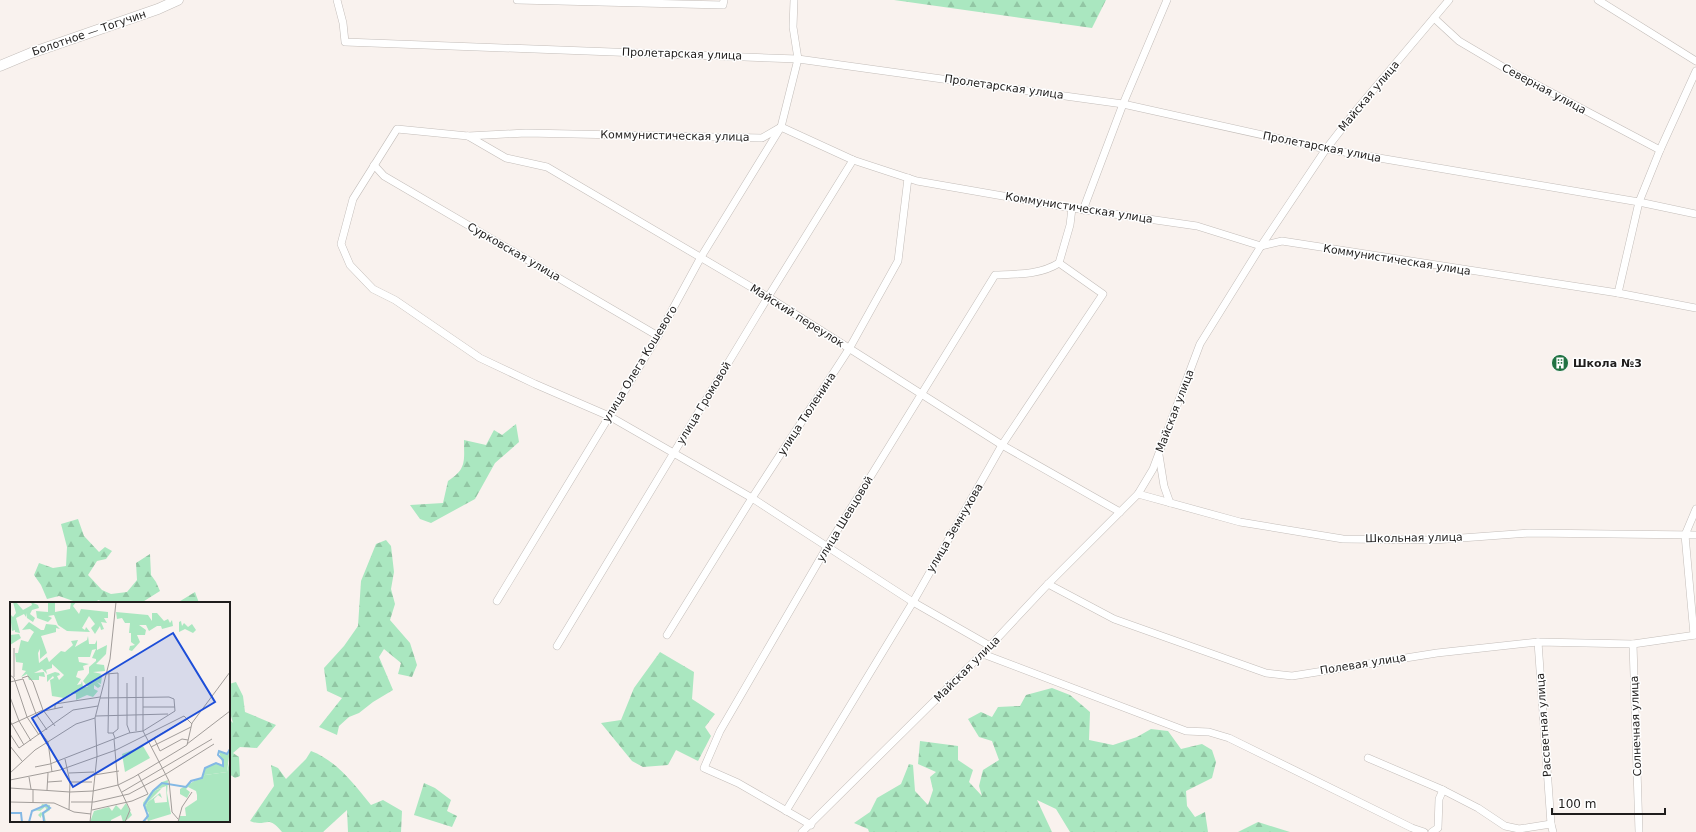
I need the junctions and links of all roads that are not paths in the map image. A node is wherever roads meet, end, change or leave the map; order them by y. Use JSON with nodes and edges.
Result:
{"nodes":[{"id":1,"x":178,"y":0,"type":"edge"},
{"id":2,"x":337,"y":0,"type":"edge"},
{"id":3,"x":517,"y":0,"type":"edge"},
{"id":4,"x":794,"y":0,"type":"edge"},
{"id":5,"x":1167,"y":0,"type":"edge"},
{"id":6,"x":1448,"y":0,"type":"edge"},
{"id":7,"x":1598,"y":0,"type":"edge"},
{"id":8,"x":724,"y":3,"type":"edge"},
{"id":9,"x":1434,"y":18,"type":"junction"},
{"id":10,"x":798,"y":59,"type":"junction"},
{"id":11,"x":1696,"y":61,"type":"edge"},
{"id":12,"x":0,"y":66,"type":"edge"},
{"id":13,"x":1696,"y":71,"type":"edge"},
{"id":14,"x":1123,"y":104,"type":"junction"},
{"id":15,"x":781,"y":127,"type":"junction"},
{"id":16,"x":468,"y":136,"type":"junction"},
{"id":17,"x":1326,"y":149,"type":"junction"},
{"id":18,"x":1660,"y":150,"type":"junction"},
{"id":19,"x":853,"y":160,"type":"junction"},
{"id":20,"x":374,"y":165,"type":"junction"},
{"id":21,"x":908,"y":178,"type":"junction"},
{"id":22,"x":1639,"y":202,"type":"junction"},
{"id":23,"x":1072,"y":208,"type":"junction"},
{"id":24,"x":1084,"y":210,"type":"junction"},
{"id":25,"x":1696,"y":214,"type":"edge"},
{"id":26,"x":1261,"y":246,"type":"junction"},
{"id":27,"x":701,"y":257,"type":"junction"},
{"id":28,"x":1059,"y":263,"type":"junction"},
{"id":29,"x":1618,"y":294,"type":"junction"},
{"id":30,"x":768,"y":297,"type":"junction"},
{"id":31,"x":1696,"y":308,"type":"edge"},
{"id":32,"x":658,"y":336,"type":"junction"},
{"id":33,"x":849,"y":349,"type":"junction"},
{"id":34,"x":921,"y":394,"type":"junction"},
{"id":35,"x":609,"y":416,"type":"junction"},
{"id":36,"x":1002,"y":445,"type":"junction"},
{"id":37,"x":674,"y":453,"type":"junction"},
{"id":38,"x":1159,"y":453,"type":"junction"},
{"id":39,"x":1138,"y":494,"type":"junction"},
{"id":40,"x":752,"y":498,"type":"junction"},
{"id":41,"x":1170,"y":503,"type":"junction"},
{"id":42,"x":1696,"y":509,"type":"edge"},
{"id":43,"x":1120,"y":512,"type":"junction"},
{"id":44,"x":1685,"y":535,"type":"junction"},
{"id":45,"x":1696,"y":535,"type":"edge"},
{"id":46,"x":827,"y":547,"type":"junction"},
{"id":47,"x":1048,"y":584,"type":"junction"},
{"id":48,"x":497,"y":601,"type":"dead end"},
{"id":49,"x":913,"y":602,"type":"junction"},
{"id":50,"x":668,"y":635,"type":"dead end"},
{"id":51,"x":1695,"y":635,"type":"edge"},
{"id":52,"x":1538,"y":642,"type":"junction"},
{"id":53,"x":1632,"y":644,"type":"junction"},
{"id":54,"x":557,"y":646,"type":"dead end"},
{"id":55,"x":990,"y":646,"type":"junction"},
{"id":56,"x":982,"y":654,"type":"junction"},
{"id":57,"x":1368,"y":758,"type":"dead end"},
{"id":58,"x":1443,"y":790,"type":"junction"},
{"id":59,"x":786,"y":811,"type":"junction"},
{"id":60,"x":1551,"y":824,"type":"junction"},
{"id":61,"x":810,"y":825,"type":"junction"},
{"id":62,"x":802,"y":832,"type":"edge"},
{"id":63,"x":1424,"y":832,"type":"edge"},
{"id":64,"x":1432,"y":832,"type":"edge"},
{"id":65,"x":1553,"y":832,"type":"edge"},
{"id":66,"x":1639,"y":832,"type":"edge"}],
"edges":[{"from":1,"to":12,"type":"main road","name":"Болотное — Тогучин"},
{"from":2,"to":10,"type":"street","name":"Пролетарская улица"},
{"from":3,"to":8,"type":"street"},
{"from":4,"to":10,"type":"street"},
{"from":5,"to":14,"type":"street"},
{"from":6,"to":9,"type":"street","name":"Майская улица"},
{"from":7,"to":11,"type":"street"},
{"from":9,"to":17,"type":"street","name":"Майская улица"},
{"from":9,"to":18,"type":"street","name":"Северная улица"},
{"from":10,"to":14,"type":"street","name":"Пролетарская улица"},
{"from":10,"to":15,"type":"street","name":"улица Олега Кошевого"},
{"from":13,"to":18,"type":"street"},
{"from":14,"to":17,"type":"street","name":"Пролетарская улица"},
{"from":14,"to":24,"type":"street"},
{"from":15,"to":16,"type":"street","name":"Коммунистическая улица"},
{"from":15,"to":19,"type":"street","name":"Коммунистическая улица"},
{"from":15,"to":27,"type":"street","name":"улица Олега Кошевого"},
{"from":16,"to":20,"type":"street","name":"Коммунистическая улица"},
{"from":16,"to":27,"type":"street","name":"Майский переулок"},
{"from":17,"to":22,"type":"street","name":"Пролетарская улица"},
{"from":17,"to":26,"type":"street","name":"Майская улица"},
{"from":18,"to":22,"type":"street"},
{"from":19,"to":21,"type":"street","name":"Коммунистическая улица"},
{"from":19,"to":30,"type":"street","name":"улица Громовой"},
{"from":20,"to":32,"type":"street","name":"Сурковская улица"},
{"from":20,"to":35,"type":"street"},
{"from":21,"to":23,"type":"street","name":"Коммунистическая улица"},
{"from":21,"to":33,"type":"street","name":"улица Тюленина"},
{"from":22,"to":25,"type":"street","name":"Пролетарская улица"},
{"from":22,"to":29,"type":"street"},
{"from":23,"to":24,"type":"street","name":"Коммунистическая улица"},
{"from":23,"to":28,"type":"street"},
{"from":24,"to":26,"type":"street","name":"Коммунистическая улица"},
{"from":26,"to":29,"type":"street","name":"Коммунистическая улица"},
{"from":26,"to":38,"type":"street","name":"Майская улица"},
{"from":27,"to":30,"type":"street","name":"Майский переулок"},
{"from":27,"to":32,"type":"street","name":"улица Олега Кошевого"},
{"from":28,"to":34,"type":"street","name":"улица Шевцовой"},
{"from":28,"to":36,"type":"street","name":"улица Земнухова"},
{"from":29,"to":31,"type":"street","name":"Коммунистическая улица"},
{"from":30,"to":33,"type":"street","name":"Майский переулок"},
{"from":30,"to":37,"type":"street","name":"улица Громовой"},
{"from":32,"to":35,"type":"street","name":"улица Олега Кошевого"},
{"from":33,"to":34,"type":"street","name":"Майский переулок"},
{"from":33,"to":40,"type":"street","name":"улица Тюленина"},
{"from":34,"to":36,"type":"street","name":"Майский переулок"},
{"from":34,"to":46,"type":"street","name":"улица Шевцовой"},
{"from":35,"to":37,"type":"street"},
{"from":35,"to":48,"type":"street","name":"улица Олега Кошевого"},
{"from":36,"to":43,"type":"street","name":"Майский переулок"},
{"from":36,"to":49,"type":"street","name":"улица Земнухова"},
{"from":37,"to":40,"type":"street"},
{"from":37,"to":54,"type":"street","name":"улица Громовой"},
{"from":38,"to":39,"type":"street","name":"Майская улица"},
{"from":38,"to":41,"type":"street"},
{"from":39,"to":41,"type":"street","name":"Школьная улица"},
{"from":39,"to":43,"type":"street","name":"Майская улица"},
{"from":40,"to":46,"type":"street"},
{"from":40,"to":50,"type":"street","name":"улица Тюленина"},
{"from":41,"to":44,"type":"street","name":"Школьная улица"},
{"from":42,"to":44,"type":"street"},
{"from":43,"to":47,"type":"street","name":"Майская улица"},
{"from":44,"to":45,"type":"street","name":"Школьная улица"},
{"from":44,"to":51,"type":"street"},
{"from":46,"to":49,"type":"street"},
{"from":46,"to":59,"type":"street","name":"улица Шевцовой"},
{"from":47,"to":52,"type":"street","name":"Полевая улица"},
{"from":47,"to":55,"type":"street","name":"Майская улица"},
{"from":49,"to":55,"type":"street"},
{"from":49,"to":59,"type":"street","name":"улица Земнухова"},
{"from":51,"to":53,"type":"street","name":"Полевая улица"},
{"from":52,"to":53,"type":"street","name":"Полевая улица"},
{"from":52,"to":60,"type":"street","name":"Рассветная улица"},
{"from":53,"to":66,"type":"street","name":"Солнечная улица"},
{"from":55,"to":56,"type":"street","name":"Майская улица"},
{"from":56,"to":61,"type":"street","name":"Майская улица"},
{"from":56,"to":63,"type":"street"},
{"from":57,"to":58,"type":"street"},
{"from":58,"to":60,"type":"street"},
{"from":58,"to":64,"type":"street"},
{"from":59,"to":61,"type":"street"},
{"from":60,"to":65,"type":"street","name":"Рассветная улица"},
{"from":61,"to":62,"type":"street","name":"Майская улица"}]}
